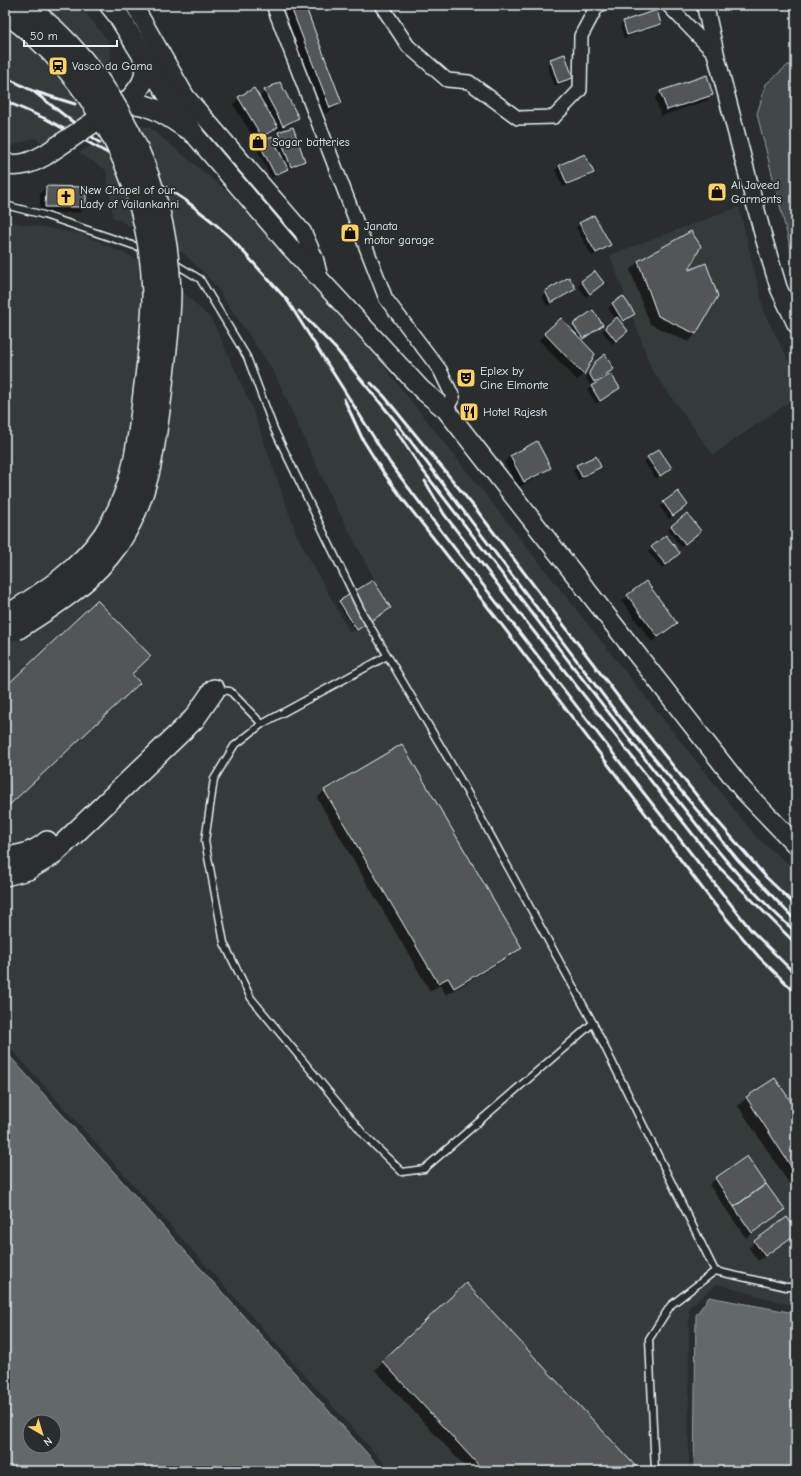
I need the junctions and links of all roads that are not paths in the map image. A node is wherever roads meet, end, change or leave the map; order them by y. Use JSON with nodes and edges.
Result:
{"nodes":[{"id":1,"x":24,"y":5,"type":"edge"},
{"id":2,"x":110,"y":5,"type":"edge"},
{"id":3,"x":134,"y":5,"type":"edge"},
{"id":4,"x":273,"y":5,"type":"edge"},
{"id":5,"x":381,"y":5,"type":"edge"},
{"id":6,"x":600,"y":5,"type":"edge"},
{"id":7,"x":668,"y":5,"type":"edge"},
{"id":8,"x":705,"y":5,"type":"edge"},
{"id":9,"x":794,"y":5,"type":"edge"},
{"id":10,"x":796,"y":7,"type":"edge"},
{"id":11,"x":5,"y":12,"type":"edge"},
{"id":12,"x":716,"y":54,"type":"junction"},
{"id":13,"x":145,"y":60,"type":"junction"},
{"id":14,"x":126,"y":104,"type":"junction"},
{"id":15,"x":193,"y":133,"type":"junction"},
{"id":16,"x":5,"y":164,"type":"edge"},
{"id":17,"x":5,"y":205,"type":"edge"},
{"id":18,"x":320,"y":280,"type":"junction"},
{"id":19,"x":795,"y":321,"type":"edge"},
{"id":20,"x":446,"y":410,"type":"junction"},
{"id":21,"x":8,"y":625,"type":"edge"},
{"id":22,"x":387,"y":656,"type":"junction"},
{"id":23,"x":214,"y":690,"type":"junction"},
{"id":24,"x":262,"y":724,"type":"junction"},
{"id":25,"x":796,"y":845,"type":"edge"},
{"id":26,"x":5,"y":858,"type":"edge"},
{"id":27,"x":5,"y":875,"type":"edge"},
{"id":28,"x":593,"y":1023,"type":"junction"},
{"id":29,"x":715,"y":1271,"type":"junction"},
{"id":30,"x":796,"y":1288,"type":"edge"},
{"id":31,"x":655,"y":1471,"type":"edge"}],
"edges":[{"from":1,"to":21,"type":"highway","bridge":true},
{"from":2,"to":13,"type":"main road"},
{"from":3,"to":18,"type":"street"},
{"from":4,"to":20,"type":"street"},
{"from":5,"to":6,"type":"street"},
{"from":7,"to":12,"type":"street"},
{"from":8,"to":12,"type":"street"},
{"from":9,"to":10,"type":"lane"},
{"from":11,"to":21,"type":"highway","bridge":true},
{"from":12,"to":19,"type":"street"},
{"from":13,"to":14,"type":"main road"},
{"from":13,"to":15,"type":"main road"},
{"from":14,"to":15,"type":"main road"},
{"from":14,"to":16,"type":"main road","bridge":true},
{"from":15,"to":18,"type":"main road"},
{"from":17,"to":22,"type":"lane"},
{"from":18,"to":20,"type":"main road"},
{"from":20,"to":25,"type":"main road"},
{"from":22,"to":24,"type":"lane"},
{"from":22,"to":28,"type":"lane"},
{"from":23,"to":24,"type":"lane"},
{"from":23,"to":26,"type":"highway"},
{"from":23,"to":27,"type":"highway"},
{"from":24,"to":28,"type":"lane"},
{"from":28,"to":29,"type":"lane"},
{"from":29,"to":30,"type":"lane"},
{"from":29,"to":31,"type":"lane"}]}
